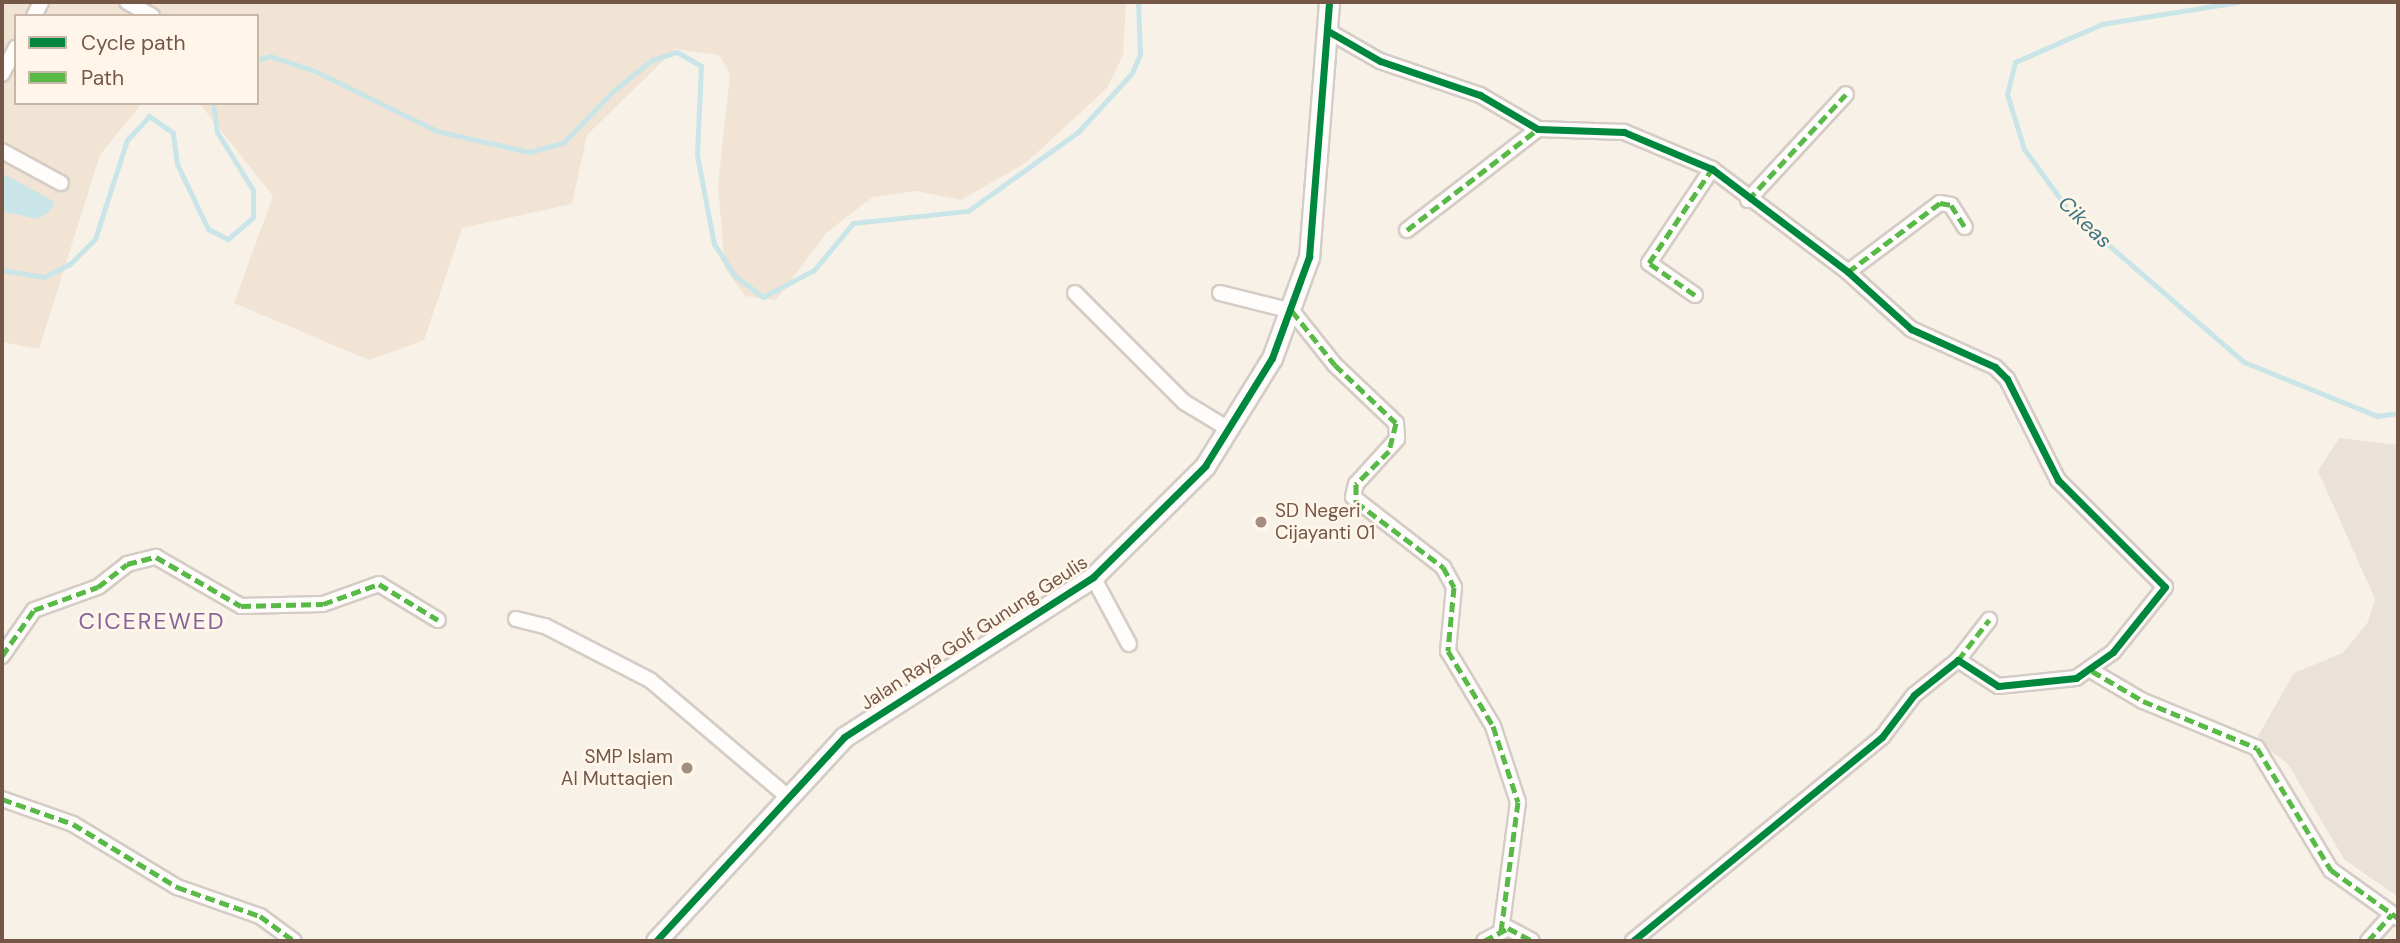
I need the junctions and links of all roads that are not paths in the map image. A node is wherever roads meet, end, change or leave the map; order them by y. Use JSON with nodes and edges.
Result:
{"nodes":[{"id":1,"x":127,"y":2,"type":"edge"},
{"id":2,"x":1329,"y":2,"type":"edge"},
{"id":3,"x":148,"y":14,"type":"edge"},
{"id":4,"x":1328,"y":31,"type":"junction"},
{"id":5,"x":12,"y":50,"type":"edge"},
{"id":6,"x":2,"y":74,"type":"edge"},
{"id":7,"x":1846,"y":94,"type":"dead end"},
{"id":8,"x":1538,"y":129,"type":"junction"},
{"id":9,"x":2,"y":151,"type":"edge"},
{"id":10,"x":1712,"y":169,"type":"junction"},
{"id":11,"x":61,"y":183,"type":"dead end"},
{"id":12,"x":1748,"y":200,"type":"junction"},
{"id":13,"x":1965,"y":227,"type":"dead end"},
{"id":14,"x":1407,"y":230,"type":"dead end"},
{"id":15,"x":1848,"y":272,"type":"junction"},
{"id":16,"x":1075,"y":293,"type":"dead end"},
{"id":17,"x":1220,"y":293,"type":"dead end"},
{"id":18,"x":1695,"y":295,"type":"dead end"},
{"id":19,"x":1292,"y":311,"type":"junction"},
{"id":20,"x":1230,"y":430,"type":"junction"},
{"id":21,"x":1093,"y":577,"type":"junction"},
{"id":22,"x":516,"y":619,"type":"dead end"},
{"id":23,"x":438,"y":620,"type":"dead end"},
{"id":24,"x":1989,"y":620,"type":"dead end"},
{"id":25,"x":1129,"y":643,"type":"dead end"},
{"id":26,"x":2,"y":656,"type":"edge"},
{"id":27,"x":1958,"y":660,"type":"junction"},
{"id":28,"x":2092,"y":671,"type":"junction"},
{"id":29,"x":787,"y":796,"type":"junction"},
{"id":30,"x":2,"y":799,"type":"edge"},
{"id":31,"x":2395,"y":916,"type":"edge"},
{"id":32,"x":1501,"y":931,"type":"junction"},
{"id":33,"x":294,"y":941,"type":"edge"},
{"id":34,"x":656,"y":941,"type":"edge"},
{"id":35,"x":1484,"y":941,"type":"edge"},
{"id":36,"x":1532,"y":941,"type":"edge"},
{"id":37,"x":1633,"y":941,"type":"edge"},
{"id":38,"x":2368,"y":941,"type":"edge"}],
"edges":[{"from":1,"to":3,"type":"street"},
{"from":2,"to":4,"type":"main road","name":"Jalan Raya Golf Gunung Geulis"},
{"from":4,"to":8,"type":"street"},
{"from":4,"to":19,"type":"main road","name":"Jalan Raya Golf Gunung Geulis"},
{"from":5,"to":6,"type":"street"},
{"from":7,"to":12,"type":"street"},
{"from":8,"to":10,"type":"street"},
{"from":8,"to":14,"type":"street"},
{"from":9,"to":11,"type":"street"},
{"from":10,"to":12,"type":"street"},
{"from":10,"to":18,"type":"street"},
{"from":12,"to":15,"type":"street"},
{"from":13,"to":15,"type":"street"},
{"from":15,"to":28,"type":"street"},
{"from":16,"to":20,"type":"street"},
{"from":17,"to":19,"type":"street"},
{"from":19,"to":20,"type":"main road","name":"Jalan Raya Golf Gunung Geulis"},
{"from":19,"to":32,"type":"street"},
{"from":20,"to":21,"type":"main road","name":"Jalan Raya Golf Gunung Geulis"},
{"from":21,"to":25,"type":"street"},
{"from":21,"to":29,"type":"main road","name":"Jalan Raya Golf Gunung Geulis"},
{"from":22,"to":29,"type":"street"},
{"from":23,"to":26,"type":"street"},
{"from":24,"to":27,"type":"street"},
{"from":27,"to":28,"type":"street"},
{"from":27,"to":37,"type":"street"},
{"from":28,"to":31,"type":"street"},
{"from":29,"to":34,"type":"main road","name":"Jalan Raya Golf Gunung Geulis"},
{"from":30,"to":33,"type":"street"},
{"from":31,"to":38,"type":"street"},
{"from":32,"to":35,"type":"street"},
{"from":32,"to":36,"type":"street"}]}
